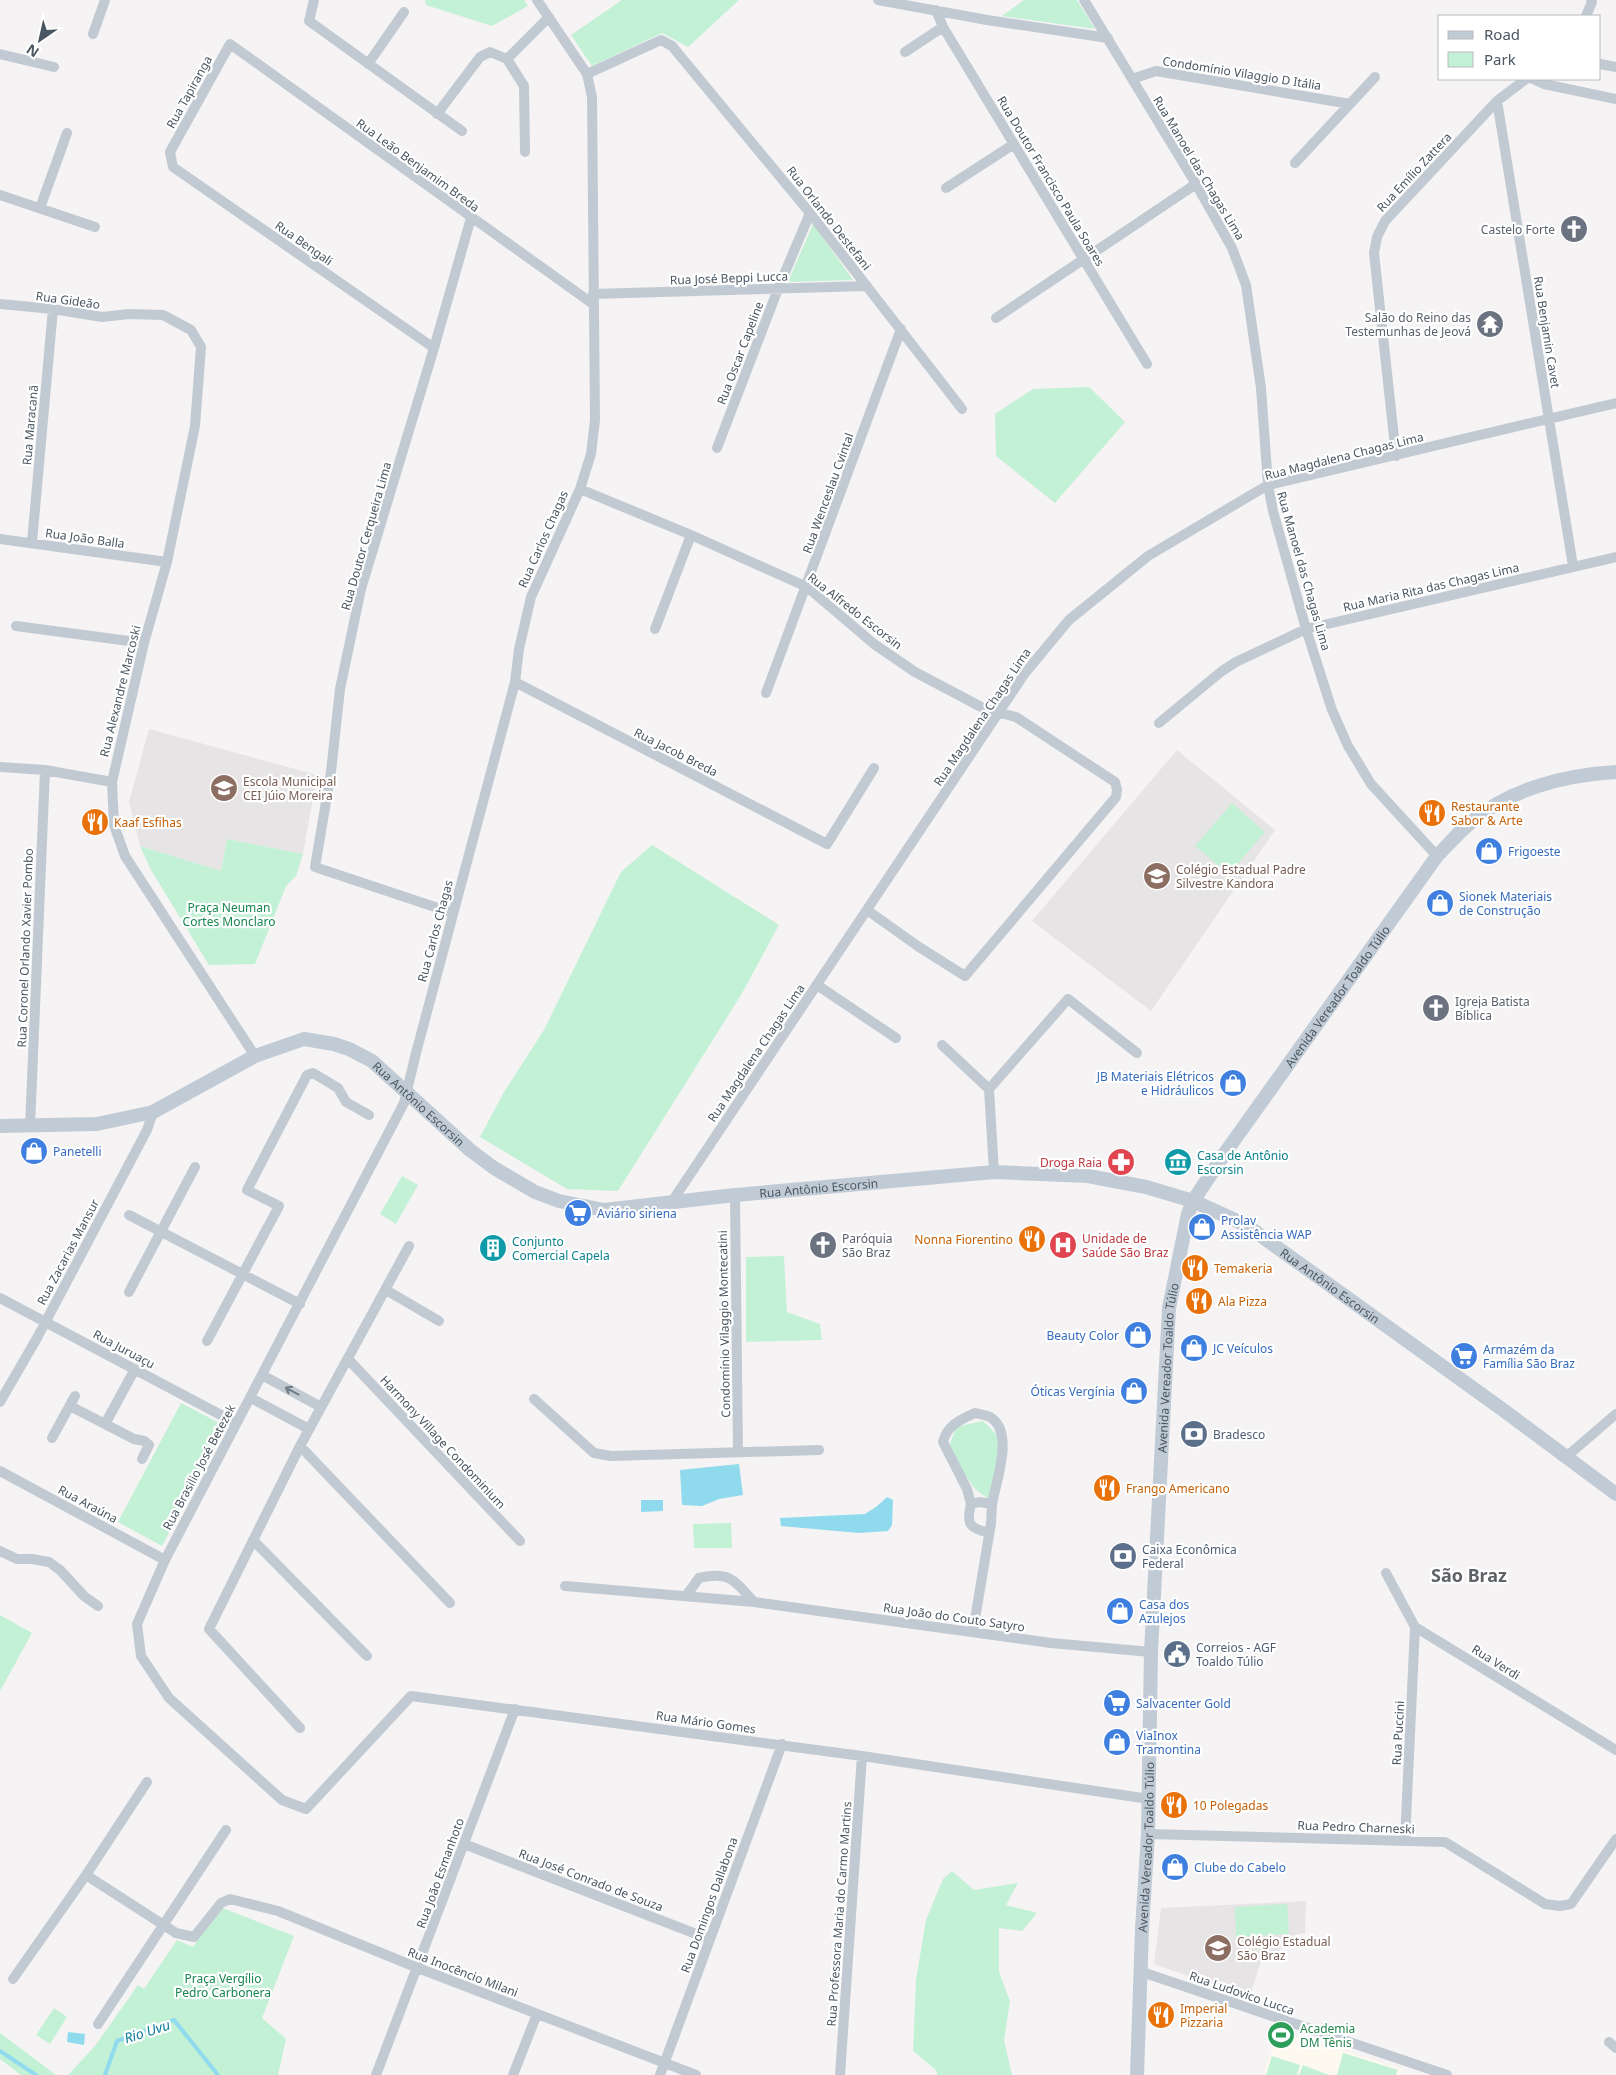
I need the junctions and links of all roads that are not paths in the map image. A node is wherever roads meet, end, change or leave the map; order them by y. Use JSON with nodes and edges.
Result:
{"nodes":[{"id":1,"x":105,"y":0,"type":"edge"},
{"id":2,"x":314,"y":0,"type":"edge"},
{"id":3,"x":536,"y":0,"type":"edge"},
{"id":4,"x":878,"y":0,"type":"edge"},
{"id":5,"x":1084,"y":0,"type":"edge"},
{"id":6,"x":1592,"y":1,"type":"edge"},
{"id":7,"x":936,"y":10,"type":"junction"},
{"id":8,"x":404,"y":12,"type":"dead end"},
{"id":9,"x":1586,"y":15,"type":"edge"},
{"id":10,"x":549,"y":17,"type":"junction"},
{"id":11,"x":943,"y":27,"type":"junction"},
{"id":12,"x":93,"y":34,"type":"dead end"},
{"id":13,"x":1108,"y":38,"type":"junction"},
{"id":14,"x":230,"y":44,"type":"joint"},
{"id":15,"x":906,"y":52,"type":"dead end"},
{"id":16,"x":0,"y":54,"type":"edge"},
{"id":17,"x":507,"y":59,"type":"junction"},
{"id":18,"x":368,"y":64,"type":"junction"},
{"id":19,"x":1601,"y":64,"type":"edge"},
{"id":20,"x":54,"y":67,"type":"dead end"},
{"id":21,"x":1616,"y":67,"type":"edge"},
{"id":22,"x":587,"y":74,"type":"junction"},
{"id":23,"x":1375,"y":77,"type":"dead end"},
{"id":24,"x":1132,"y":79,"type":"junction"},
{"id":25,"x":1525,"y":80,"type":"edge"},
{"id":26,"x":1535,"y":80,"type":"edge"},
{"id":27,"x":1616,"y":99,"type":"edge"},
{"id":28,"x":1497,"y":101,"type":"junction"},
{"id":29,"x":1350,"y":104,"type":"junction"},
{"id":30,"x":437,"y":114,"type":"junction"},
{"id":31,"x":462,"y":131,"type":"dead end"},
{"id":32,"x":67,"y":133,"type":"dead end"},
{"id":33,"x":1014,"y":144,"type":"junction"},
{"id":34,"x":170,"y":152,"type":"joint"},
{"id":35,"x":526,"y":152,"type":"dead end"},
{"id":36,"x":1295,"y":163,"type":"dead end"},
{"id":37,"x":1196,"y":184,"type":"junction"},
{"id":38,"x":946,"y":188,"type":"dead end"},
{"id":39,"x":0,"y":195,"type":"edge"},
{"id":40,"x":40,"y":208,"type":"junction"},
{"id":41,"x":810,"y":213,"type":"junction"},
{"id":42,"x":471,"y":218,"type":"junction"},
{"id":43,"x":95,"y":227,"type":"dead end"},
{"id":44,"x":1084,"y":259,"type":"junction"},
{"id":45,"x":867,"y":286,"type":"junction"},
{"id":46,"x":778,"y":289,"type":"junction"},
{"id":47,"x":593,"y":299,"type":"junction"},
{"id":48,"x":0,"y":304,"type":"edge"},
{"id":49,"x":53,"y":309,"type":"junction"},
{"id":50,"x":163,"y":315,"type":"joint"},
{"id":51,"x":996,"y":318,"type":"dead end"},
{"id":52,"x":901,"y":329,"type":"junction"},
{"id":53,"x":434,"y":348,"type":"junction"},
{"id":54,"x":1147,"y":364,"type":"dead end"},
{"id":55,"x":1616,"y":403,"type":"edge"},
{"id":56,"x":962,"y":409,"type":"dead end"},
{"id":57,"x":1549,"y":419,"type":"junction"},
{"id":58,"x":717,"y":448,"type":"dead end"},
{"id":59,"x":1396,"y":456,"type":"junction"},
{"id":60,"x":1268,"y":486,"type":"junction"},
{"id":61,"x":580,"y":489,"type":"junction"},
{"id":62,"x":691,"y":534,"type":"junction"},
{"id":63,"x":0,"y":539,"type":"edge"},
{"id":64,"x":32,"y":542,"type":"junction"},
{"id":65,"x":1616,"y":557,"type":"edge"},
{"id":66,"x":167,"y":562,"type":"junction"},
{"id":67,"x":1573,"y":566,"type":"junction"},
{"id":68,"x":807,"y":587,"type":"junction"},
{"id":69,"x":16,"y":626,"type":"dead end"},
{"id":70,"x":654,"y":629,"type":"dead end"},
{"id":71,"x":1306,"y":629,"type":"junction"},
{"id":72,"x":144,"y":643,"type":"junction"},
{"id":73,"x":515,"y":682,"type":"junction"},
{"id":74,"x":766,"y":693,"type":"dead end"},
{"id":75,"x":999,"y":713,"type":"junction"},
{"id":76,"x":1159,"y":722,"type":"dead end"},
{"id":77,"x":0,"y":768,"type":"edge"},
{"id":78,"x":874,"y":768,"type":"dead end"},
{"id":79,"x":45,"y":770,"type":"junction"},
{"id":80,"x":1616,"y":772,"type":"edge"},
{"id":81,"x":112,"y":782,"type":"junction"},
{"id":82,"x":1437,"y":856,"type":"junction"},
{"id":83,"x":867,"y":910,"type":"junction"},
{"id":84,"x":453,"y":913,"type":"junction"},
{"id":85,"x":817,"y":985,"type":"junction"},
{"id":86,"x":896,"y":1038,"type":"dead end"},
{"id":87,"x":942,"y":1045,"type":"dead end"},
{"id":88,"x":1137,"y":1053,"type":"dead end"},
{"id":89,"x":256,"y":1056,"type":"junction"},
{"id":90,"x":989,"y":1089,"type":"junction"},
{"id":91,"x":407,"y":1092,"type":"junction"},
{"id":92,"x":153,"y":1112,"type":"junction"},
{"id":93,"x":369,"y":1115,"type":"dead end"},
{"id":94,"x":0,"y":1126,"type":"edge"},
{"id":95,"x":30,"y":1127,"type":"junction"},
{"id":96,"x":195,"y":1167,"type":"dead end"},
{"id":97,"x":994,"y":1172,"type":"junction"},
{"id":98,"x":735,"y":1196,"type":"junction"},
{"id":99,"x":1193,"y":1201,"type":"junction"},
{"id":100,"x":671,"y":1203,"type":"junction"},
{"id":101,"x":129,"y":1215,"type":"dead end"},
{"id":102,"x":161,"y":1232,"type":"junction"},
{"id":103,"x":409,"y":1246,"type":"dead end"},
{"id":104,"x":244,"y":1275,"type":"junction"},
{"id":105,"x":386,"y":1290,"type":"junction"},
{"id":106,"x":129,"y":1292,"type":"dead end"},
{"id":107,"x":0,"y":1298,"type":"edge"},
{"id":108,"x":300,"y":1304,"type":"junction"},
{"id":109,"x":438,"y":1321,"type":"dead end"},
{"id":110,"x":44,"y":1322,"type":"junction"},
{"id":111,"x":207,"y":1342,"type":"dead end"},
{"id":112,"x":348,"y":1359,"type":"junction"},
{"id":113,"x":135,"y":1369,"type":"junction"},
{"id":114,"x":262,"y":1375,"type":"junction"},
{"id":115,"x":75,"y":1396,"type":"dead end"},
{"id":116,"x":251,"y":1398,"type":"junction"},
{"id":117,"x":534,"y":1399,"type":"dead end"},
{"id":118,"x":0,"y":1402,"type":"edge"},
{"id":119,"x":70,"y":1406,"type":"junction"},
{"id":120,"x":321,"y":1407,"type":"junction"},
{"id":121,"x":1616,"y":1414,"type":"edge"},
{"id":122,"x":236,"y":1423,"type":"junction"},
{"id":123,"x":106,"y":1424,"type":"junction"},
{"id":124,"x":309,"y":1429,"type":"junction"},
{"id":125,"x":52,"y":1438,"type":"dead end"},
{"id":126,"x":300,"y":1446,"type":"junction"},
{"id":127,"x":820,"y":1450,"type":"dead end"},
{"id":128,"x":738,"y":1452,"type":"junction"},
{"id":129,"x":1566,"y":1457,"type":"junction"},
{"id":130,"x":142,"y":1459,"type":"dead end"},
{"id":131,"x":0,"y":1471,"type":"edge"},
{"id":132,"x":1615,"y":1493,"type":"edge"},
{"id":133,"x":971,"y":1504,"type":"junction"},
{"id":134,"x":992,"y":1504,"type":"junction"},
{"id":135,"x":989,"y":1533,"type":"junction"},
{"id":136,"x":253,"y":1540,"type":"junction"},
{"id":137,"x":520,"y":1541,"type":"dead end"},
{"id":138,"x":0,"y":1551,"type":"edge"},
{"id":139,"x":164,"y":1560,"type":"junction"},
{"id":140,"x":1386,"y":1573,"type":"dead end"},
{"id":141,"x":565,"y":1586,"type":"dead end"},
{"id":142,"x":686,"y":1596,"type":"junction"},
{"id":143,"x":754,"y":1602,"type":"junction"},
{"id":144,"x":450,"y":1603,"type":"dead end"},
{"id":145,"x":98,"y":1606,"type":"dead end"},
{"id":146,"x":1415,"y":1627,"type":"junction"},
{"id":147,"x":973,"y":1631,"type":"junction"},
{"id":148,"x":1151,"y":1652,"type":"junction"},
{"id":149,"x":367,"y":1656,"type":"dead end"},
{"id":150,"x":515,"y":1709,"type":"junction"},
{"id":151,"x":300,"y":1728,"type":"dead end"},
{"id":152,"x":782,"y":1744,"type":"junction"},
{"id":153,"x":1616,"y":1750,"type":"edge"},
{"id":154,"x":862,"y":1756,"type":"junction"},
{"id":155,"x":146,"y":1782,"type":"dead end"},
{"id":156,"x":1149,"y":1799,"type":"junction"},
{"id":157,"x":306,"y":1810,"type":"joint"},
{"id":158,"x":226,"y":1830,"type":"dead end"},
{"id":159,"x":1148,"y":1834,"type":"junction"},
{"id":160,"x":1616,"y":1839,"type":"edge"},
{"id":161,"x":1405,"y":1841,"type":"junction"},
{"id":162,"x":464,"y":1844,"type":"junction"},
{"id":163,"x":86,"y":1875,"type":"junction"},
{"id":164,"x":164,"y":1926,"type":"junction"},
{"id":165,"x":709,"y":1939,"type":"junction"},
{"id":166,"x":418,"y":1968,"type":"junction"},
{"id":167,"x":1142,"y":1972,"type":"junction"},
{"id":168,"x":13,"y":1979,"type":"dead end"},
{"id":169,"x":537,"y":2014,"type":"junction"},
{"id":170,"x":98,"y":2024,"type":"dead end"},
{"id":171,"x":664,"y":2062,"type":"junction"},
{"id":172,"x":376,"y":2075,"type":"edge"},
{"id":173,"x":513,"y":2075,"type":"edge"},
{"id":174,"x":660,"y":2075,"type":"edge"},
{"id":175,"x":696,"y":2075,"type":"edge"},
{"id":176,"x":840,"y":2075,"type":"edge"},
{"id":177,"x":1137,"y":2075,"type":"edge"},
{"id":178,"x":1446,"y":2075,"type":"edge"}],
"edges":[{"from":1,"to":12,"type":"street"},
{"from":2,"to":18,"type":"street"},
{"from":3,"to":10,"type":"street","name":"Rua Carlos Chagas"},
{"from":4,"to":7,"type":"street"},
{"from":5,"to":13,"type":"street","name":"Rua Manoel das Chagas Lima"},
{"from":6,"to":9,"type":"street"},
{"from":7,"to":11,"type":"street","name":"Rua Doutor Francisco Paula Soares"},
{"from":7,"to":13,"type":"street"},
{"from":8,"to":18,"type":"street"},
{"from":10,"to":17,"type":"street"},
{"from":10,"to":22,"type":"street","name":"Rua Carlos Chagas"},
{"from":11,"to":15,"type":"street"},
{"from":11,"to":33,"type":"street","name":"Rua Doutor Francisco Paula Soares"},
{"from":13,"to":24,"type":"street","name":"Rua Manoel das Chagas Lima"},
{"from":14,"to":34,"type":"street","name":"Rua Tapiranga"},
{"from":14,"to":42,"type":"street","name":"Rua Leão Benjamim Breda"},
{"from":16,"to":20,"type":"street"},
{"from":17,"to":30,"type":"street"},
{"from":17,"to":35,"type":"street"},
{"from":18,"to":30,"type":"street"},
{"from":19,"to":21,"type":"street"},
{"from":22,"to":41,"type":"street","name":"Rua Orlando Destefani"},
{"from":22,"to":47,"type":"street","name":"Rua Carlos Chagas"},
{"from":23,"to":29,"type":"street"},
{"from":24,"to":29,"type":"street","name":"Condomínio Vilaggio D Itália"},
{"from":24,"to":37,"type":"street","name":"Rua Manoel das Chagas Lima"},
{"from":25,"to":28,"type":"street","name":"Rua Emílio Zattera"},
{"from":26,"to":27,"type":"street"},
{"from":28,"to":57,"type":"street","name":"Rua Benjamin Cavet"},
{"from":28,"to":59,"type":"street","name":"Rua Emílio Zattera"},
{"from":29,"to":36,"type":"street"},
{"from":30,"to":31,"type":"street"},
{"from":32,"to":40,"type":"street"},
{"from":33,"to":38,"type":"street"},
{"from":33,"to":44,"type":"street","name":"Rua Doutor Francisco Paula Soares"},
{"from":34,"to":53,"type":"street","name":"Rua Bengali"},
{"from":37,"to":44,"type":"street"},
{"from":37,"to":60,"type":"street","name":"Rua Manoel das Chagas Lima"},
{"from":39,"to":40,"type":"street"},
{"from":40,"to":43,"type":"street"},
{"from":41,"to":45,"type":"street","name":"Rua Orlando Destefani"},
{"from":41,"to":46,"type":"street","name":"Rua Oscar Capeline"},
{"from":42,"to":47,"type":"street","name":"Rua Leão Benjamim Breda"},
{"from":42,"to":53,"type":"street","name":"Rua Doutor Cerqueira Lima"},
{"from":44,"to":51,"type":"street"},
{"from":44,"to":54,"type":"street","name":"Rua Doutor Francisco Paula Soares"},
{"from":45,"to":46,"type":"street","name":"Rua José Beppi Lucca"},
{"from":45,"to":52,"type":"street","name":"Rua Orlando Destefani"},
{"from":46,"to":47,"type":"street","name":"Rua José Beppi Lucca"},
{"from":46,"to":58,"type":"street","name":"Rua Oscar Capeline"},
{"from":47,"to":61,"type":"street","name":"Rua Carlos Chagas"},
{"from":48,"to":49,"type":"street","name":"Rua Gideão"},
{"from":49,"to":50,"type":"street","name":"Rua Gideão"},
{"from":49,"to":64,"type":"street","name":"Rua Maracanã"},
{"from":50,"to":66,"type":"street","name":"Rua Alexandre Marcoski"},
{"from":52,"to":56,"type":"street","name":"Rua Orlando Destefani"},
{"from":52,"to":68,"type":"street","name":"Rua Wenceslau Cvintal"},
{"from":53,"to":84,"type":"street","name":"Rua Doutor Cerqueira Lima"},
{"from":55,"to":57,"type":"street","name":"Rua Magdalena Chagas Lima"},
{"from":57,"to":59,"type":"street","name":"Rua Magdalena Chagas Lima"},
{"from":57,"to":67,"type":"street","name":"Rua Benjamin Cavet"},
{"from":59,"to":60,"type":"street","name":"Rua Magdalena Chagas Lima"},
{"from":60,"to":71,"type":"street","name":"Rua Manoel das Chagas Lima"},
{"from":60,"to":75,"type":"street","name":"Rua Magdalena Chagas Lima"},
{"from":61,"to":62,"type":"street","name":"Rua Alfredo Escorsin"},
{"from":61,"to":73,"type":"street","name":"Rua Carlos Chagas"},
{"from":62,"to":68,"type":"street","name":"Rua Alfredo Escorsin"},
{"from":62,"to":70,"type":"street"},
{"from":63,"to":64,"type":"street","name":"Rua João Balla"},
{"from":64,"to":66,"type":"street","name":"Rua João Balla"},
{"from":65,"to":67,"type":"street","name":"Rua Maria Rita das Chagas Lima"},
{"from":66,"to":72,"type":"street","name":"Rua Alexandre Marcoski"},
{"from":67,"to":71,"type":"street","name":"Rua Maria Rita das Chagas Lima"},
{"from":68,"to":74,"type":"street","name":"Rua Wenceslau Cvintal"},
{"from":68,"to":75,"type":"street","name":"Rua Alfredo Escorsin"},
{"from":69,"to":72,"type":"street"},
{"from":71,"to":76,"type":"street","name":"Rua Maria Rita das Chagas Lima"},
{"from":71,"to":82,"type":"street","name":"Rua Manoel das Chagas Lima"},
{"from":72,"to":81,"type":"street","name":"Rua Alexandre Marcoski"},
{"from":73,"to":78,"type":"street","name":"Rua Jacob Breda"},
{"from":73,"to":84,"type":"street","name":"Rua Carlos Chagas"},
{"from":75,"to":83,"type":"street","name":"Rua Magdalena Chagas Lima"},
{"from":75,"to":83,"type":"street","name":"Rua Alfredo Escorsin"},
{"from":77,"to":79,"type":"street"},
{"from":79,"to":81,"type":"street"},
{"from":79,"to":95,"type":"street","name":"Rua Coronel Orlando Xavier Pombo"},
{"from":80,"to":82,"type":"main road","name":"Avenida Vereador Toaldo Túlio"},
{"from":81,"to":89,"type":"street","name":"Rua Alexandre Marcoski"},
{"from":82,"to":99,"type":"main road","name":"Avenida Vereador Toaldo Túlio"},
{"from":83,"to":85,"type":"street","name":"Rua Magdalena Chagas Lima"},
{"from":84,"to":91,"type":"street","name":"Rua Carlos Chagas"},
{"from":85,"to":86,"type":"street"},
{"from":85,"to":100,"type":"street","name":"Rua Magdalena Chagas Lima"},
{"from":87,"to":90,"type":"street"},
{"from":88,"to":90,"type":"street"},
{"from":89,"to":91,"type":"main road","name":"Rua Antônio Escorsin"},
{"from":89,"to":92,"type":"main road","name":"Rua Antônio Escorsin"},
{"from":90,"to":97,"type":"street"},
{"from":91,"to":100,"type":"main road","name":"Rua Antônio Escorsin"},
{"from":91,"to":108,"type":"street","name":"Rua Brasilio José Betezek"},
{"from":92,"to":95,"type":"main road","name":"Rua Antônio Escorsin"},
{"from":92,"to":110,"type":"street","name":"Rua Zacarias Mansur"},
{"from":93,"to":104,"type":"street"},
{"from":94,"to":95,"type":"main road","name":"Rua Antônio Escorsin"},
{"from":96,"to":102,"type":"street"},
{"from":97,"to":98,"type":"main road","name":"Rua Antônio Escorsin"},
{"from":97,"to":99,"type":"main road","name":"Rua Antônio Escorsin"},
{"from":98,"to":100,"type":"main road","name":"Rua Antônio Escorsin"},
{"from":98,"to":128,"type":"street","name":"Condomínio Vilaggio Montecatini"},
{"from":99,"to":129,"type":"main road","name":"Rua Antônio Escorsin"},
{"from":99,"to":148,"type":"main road","name":"Avenida Vereador Toaldo Túlio"},
{"from":101,"to":102,"type":"street"},
{"from":102,"to":104,"type":"street"},
{"from":102,"to":106,"type":"street"},
{"from":103,"to":105,"type":"street"},
{"from":104,"to":108,"type":"street"},
{"from":104,"to":111,"type":"street"},
{"from":105,"to":109,"type":"street"},
{"from":105,"to":112,"type":"street"},
{"from":107,"to":110,"type":"street","name":"Rua Juruaçu"},
{"from":108,"to":114,"type":"street","name":"Rua Brasilio José Betezek"},
{"from":110,"to":113,"type":"street","name":"Rua Juruaçu"},
{"from":110,"to":118,"type":"street","name":"Rua Zacarias Mansur"},
{"from":112,"to":120,"type":"street"},
{"from":112,"to":137,"type":"street","name":"Harmony Village Condominium"},
{"from":113,"to":122,"type":"street","name":"Rua Juruaçu"},
{"from":113,"to":123,"type":"street"},
{"from":114,"to":116,"type":"street","name":"Rua Brasilio José Betezek"},
{"from":120,"to":114,"type":"street","one_way":true},
{"from":115,"to":119,"type":"street"},
{"from":116,"to":122,"type":"street","name":"Rua Brasilio José Betezek"},
{"from":116,"to":124,"type":"street"},
{"from":117,"to":128,"type":"street"},
{"from":119,"to":123,"type":"street"},
{"from":119,"to":125,"type":"street"},
{"from":120,"to":124,"type":"street"},
{"from":121,"to":129,"type":"street"},
{"from":122,"to":139,"type":"street","name":"Rua Brasilio José Betezek"},
{"from":123,"to":130,"type":"street"},
{"from":124,"to":126,"type":"street"},
{"from":126,"to":136,"type":"street"},
{"from":126,"to":144,"type":"street"},
{"from":127,"to":128,"type":"street"},
{"from":129,"to":132,"type":"main road","name":"Rua Antônio Escorsin"},
{"from":131,"to":139,"type":"street","name":"Rua Araúna"},
{"from":133,"to":134,"type":"street"},
{"from":133,"to":134,"type":"street"},
{"from":133,"to":135,"type":"street"},
{"from":134,"to":135,"type":"street"},
{"from":135,"to":147,"type":"street"},
{"from":136,"to":149,"type":"street"},
{"from":136,"to":151,"type":"street"},
{"from":138,"to":145,"type":"street"},
{"from":139,"to":157,"type":"street","name":"Rua Brasilio José Betezek"},
{"from":140,"to":146,"type":"street"},
{"from":141,"to":142,"type":"street","name":"Rua João do Couto Satyro"},
{"from":142,"to":143,"type":"street","name":"Rua João do Couto Satyro"},
{"from":142,"to":143,"type":"street"},
{"from":143,"to":147,"type":"street","name":"Rua João do Couto Satyro"},
{"from":146,"to":153,"type":"street","name":"Rua Verdi"},
{"from":146,"to":161,"type":"street","name":"Rua Puccini"},
{"from":147,"to":148,"type":"street","name":"Rua João do Couto Satyro"},
{"from":148,"to":156,"type":"main road","name":"Avenida Vereador Toaldo Túlio"},
{"from":150,"to":152,"type":"street","name":"Rua Mário Gomes"},
{"from":150,"to":157,"type":"street","name":"Rua Mário Gomes"},
{"from":150,"to":162,"type":"street","name":"Rua João Esmanhoto"},
{"from":152,"to":154,"type":"street","name":"Rua Mário Gomes"},
{"from":152,"to":165,"type":"street","name":"Rua Domingos Dallabona"},
{"from":154,"to":156,"type":"street","name":"Rua Mário Gomes"},
{"from":154,"to":176,"type":"street","name":"Rua Professora Maria do Carmo Martins"},
{"from":155,"to":163,"type":"street"},
{"from":156,"to":159,"type":"main road","name":"Avenida Vereador Toaldo Túlio"},
{"from":158,"to":164,"type":"street"},
{"from":159,"to":161,"type":"street","name":"Rua Pedro Charneski"},
{"from":159,"to":167,"type":"main road","name":"Avenida Vereador Toaldo Túlio"},
{"from":160,"to":161,"type":"street","name":"Rua Pedro Charneski"},
{"from":162,"to":165,"type":"street","name":"Rua José Conrado de Souza"},
{"from":162,"to":166,"type":"street","name":"Rua João Esmanhoto"},
{"from":163,"to":164,"type":"street"},
{"from":163,"to":168,"type":"street"},
{"from":164,"to":166,"type":"street","name":"Rua Inocêncio Milani"},
{"from":164,"to":170,"type":"street"},
{"from":165,"to":171,"type":"street","name":"Rua Domingos Dallabona"},
{"from":166,"to":169,"type":"street","name":"Rua Inocêncio Milani"},
{"from":166,"to":172,"type":"street","name":"Rua João Esmanhoto"},
{"from":167,"to":177,"type":"main road","name":"Avenida Vereador Toaldo Túlio"},
{"from":167,"to":178,"type":"street","name":"Rua Ludovico Lucca"},
{"from":169,"to":171,"type":"street","name":"Rua Inocêncio Milani"},
{"from":169,"to":173,"type":"street"},
{"from":171,"to":174,"type":"street","name":"Rua Domingos Dallabona"},
{"from":171,"to":175,"type":"street","name":"Rua Inocêncio Milani"}]}
